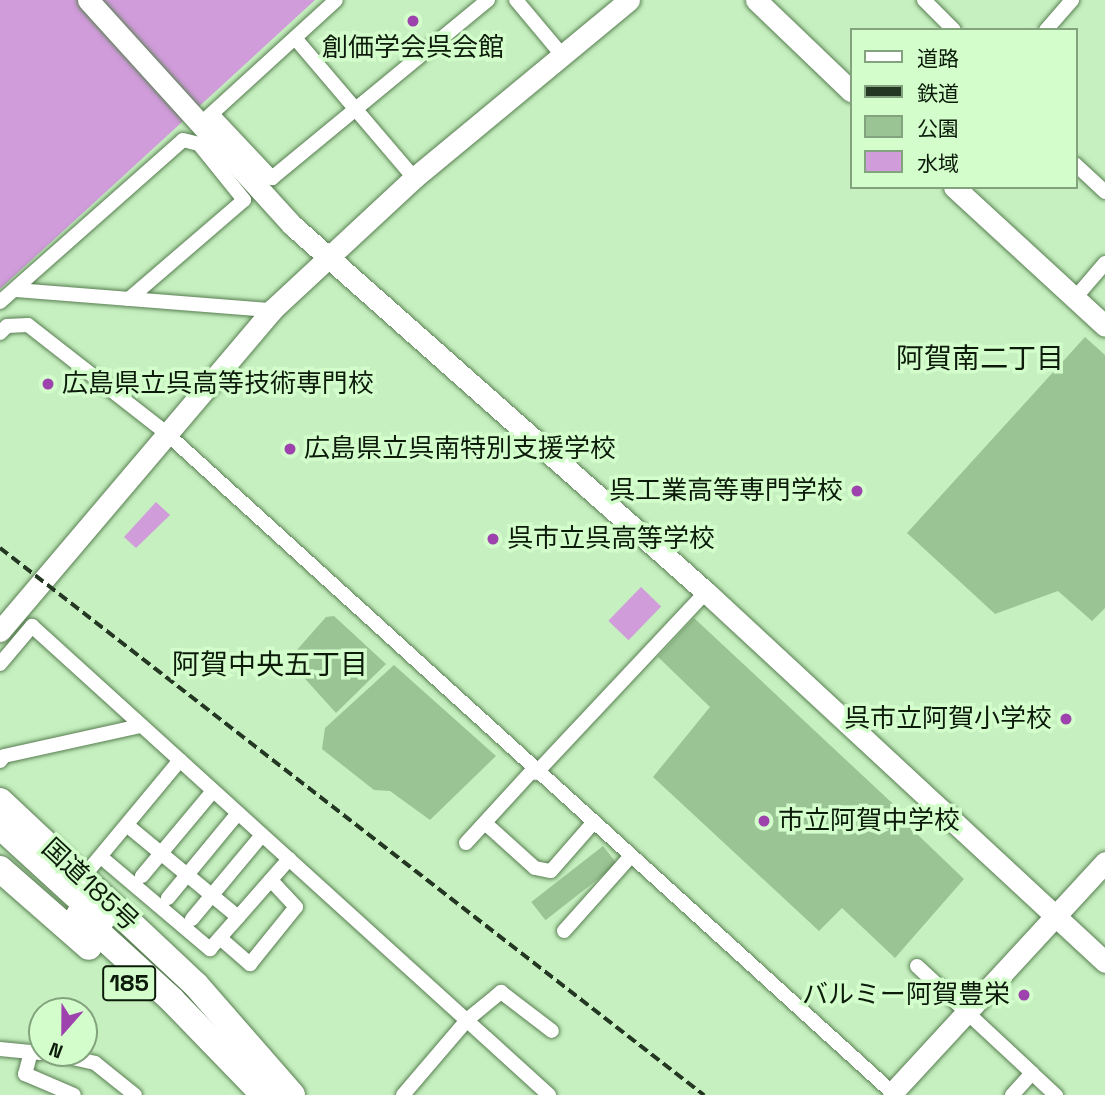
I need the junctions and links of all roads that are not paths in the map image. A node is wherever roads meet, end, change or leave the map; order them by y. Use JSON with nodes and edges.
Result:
{"nodes":[{"id":1,"x":88,"y":0,"type":"edge"},
{"id":2,"x":335,"y":0,"type":"edge"},
{"id":3,"x":488,"y":0,"type":"edge"},
{"id":4,"x":516,"y":0,"type":"edge"},
{"id":5,"x":629,"y":0,"type":"edge"},
{"id":6,"x":756,"y":0,"type":"edge"},
{"id":7,"x":924,"y":0,"type":"edge"},
{"id":8,"x":1072,"y":0,"type":"edge"},
{"id":9,"x":952,"y":28,"type":"edge"},
{"id":10,"x":1048,"y":28,"type":"edge"},
{"id":11,"x":295,"y":38,"type":"junction"},
{"id":12,"x":562,"y":55,"type":"junction"},
{"id":13,"x":850,"y":90,"type":"edge"},
{"id":14,"x":356,"y":107,"type":"junction"},
{"id":15,"x":197,"y":124,"type":"junction"},
{"id":16,"x":1077,"y":166,"type":"edge"},
{"id":17,"x":414,"y":178,"type":"junction"},
{"id":18,"x":956,"y":189,"type":"edge"},
{"id":19,"x":1105,"y":192,"type":"edge"},
{"id":20,"x":327,"y":256,"type":"junction"},
{"id":21,"x":1105,"y":263,"type":"edge"},
{"id":22,"x":16,"y":290,"type":"junction"},
{"id":23,"x":1075,"y":298,"type":"junction"},
{"id":24,"x":129,"y":299,"type":"junction"},
{"id":25,"x":0,"y":302,"type":"edge"},
{"id":26,"x":272,"y":310,"type":"junction"},
{"id":27,"x":1105,"y":326,"type":"edge"},
{"id":28,"x":0,"y":333,"type":"edge"},
{"id":29,"x":165,"y":432,"type":"junction"},
{"id":30,"x":706,"y":592,"type":"junction"},
{"id":31,"x":0,"y":631,"type":"edge"},
{"id":32,"x":0,"y":664,"type":"edge"},
{"id":33,"x":141,"y":726,"type":"junction"},
{"id":34,"x":180,"y":760,"type":"junction"},
{"id":35,"x":0,"y":761,"type":"edge"},
{"id":36,"x":534,"y":771,"type":"junction"},
{"id":37,"x":213,"y":791,"type":"junction"},
{"id":38,"x":0,"y":801,"type":"edge"},
{"id":39,"x":238,"y":813,"type":"junction"},
{"id":40,"x":485,"y":823,"type":"junction"},
{"id":41,"x":592,"y":824,"type":"junction"},
{"id":42,"x":0,"y":826,"type":"edge"},
{"id":43,"x":128,"y":826,"type":"junction"},
{"id":44,"x":262,"y":835,"type":"junction"},
{"id":45,"x":0,"y":843,"type":"edge"},
{"id":46,"x":466,"y":843,"type":"dead end"},
{"id":47,"x":162,"y":852,"type":"junction"},
{"id":48,"x":629,"y":858,"type":"junction"},
{"id":49,"x":289,"y":859,"type":"junction"},
{"id":50,"x":1105,"y":862,"type":"edge"},
{"id":51,"x":92,"y":867,"type":"junction"},
{"id":52,"x":0,"y":869,"type":"edge"},
{"id":53,"x":42,"y":873,"type":"junction"},
{"id":54,"x":188,"y":875,"type":"junction"},
{"id":55,"x":142,"y":876,"type":"dead end"},
{"id":56,"x":271,"y":880,"type":"junction"},
{"id":57,"x":212,"y":895,"type":"junction"},
{"id":58,"x":168,"y":898,"type":"dead end"},
{"id":59,"x":238,"y":917,"type":"junction"},
{"id":60,"x":192,"y":919,"type":"dead end"},
{"id":61,"x":1054,"y":919,"type":"junction"},
{"id":62,"x":564,"y":931,"type":"dead end"},
{"id":63,"x":220,"y":938,"type":"junction"},
{"id":64,"x":1105,"y":962,"type":"edge"},
{"id":65,"x":917,"y":966,"type":"dead end"},
{"id":66,"x":966,"y":1013,"type":"junction"},
{"id":67,"x":468,"y":1019,"type":"junction"},
{"id":68,"x":552,"y":1031,"type":"dead end"},
{"id":69,"x":0,"y":1049,"type":"edge"},
{"id":70,"x":28,"y":1051,"type":"edge"},
{"id":71,"x":98,"y":1065,"type":"edge"},
{"id":72,"x":29,"y":1067,"type":"edge"},
{"id":73,"x":1032,"y":1073,"type":"junction"},
{"id":74,"x":893,"y":1094,"type":"edge"},
{"id":75,"x":74,"y":1095,"type":"edge"},
{"id":76,"x":135,"y":1095,"type":"edge"},
{"id":77,"x":262,"y":1095,"type":"edge"},
{"id":78,"x":291,"y":1095,"type":"edge"},
{"id":79,"x":403,"y":1095,"type":"edge"},
{"id":80,"x":549,"y":1095,"type":"edge"},
{"id":81,"x":1012,"y":1095,"type":"edge"},
{"id":82,"x":1056,"y":1095,"type":"edge"}],
"edges":[{"from":1,"to":15,"type":"street"},
{"from":2,"to":11,"type":"street"},
{"from":3,"to":14,"type":"street"},
{"from":4,"to":12,"type":"street"},
{"from":5,"to":12,"type":"street"},
{"from":6,"to":13,"type":"street"},
{"from":7,"to":9,"type":"street"},
{"from":8,"to":10,"type":"street"},
{"from":11,"to":14,"type":"street"},
{"from":11,"to":15,"type":"street"},
{"from":12,"to":17,"type":"street"},
{"from":14,"to":15,"type":"street"},
{"from":14,"to":17,"type":"street"},
{"from":15,"to":20,"type":"street"},
{"from":15,"to":22,"type":"street"},
{"from":15,"to":24,"type":"street"},
{"from":16,"to":19,"type":"street"},
{"from":17,"to":20,"type":"street"},
{"from":18,"to":23,"type":"street"},
{"from":20,"to":26,"type":"street"},
{"from":20,"to":30,"type":"street"},
{"from":21,"to":23,"type":"street"},
{"from":22,"to":24,"type":"street"},
{"from":22,"to":25,"type":"street"},
{"from":23,"to":27,"type":"street"},
{"from":24,"to":26,"type":"street"},
{"from":26,"to":29,"type":"street"},
{"from":28,"to":29,"type":"street"},
{"from":29,"to":31,"type":"street"},
{"from":29,"to":36,"type":"street"},
{"from":30,"to":36,"type":"street"},
{"from":30,"to":61,"type":"street"},
{"from":32,"to":33,"type":"street"},
{"from":33,"to":34,"type":"street"},
{"from":33,"to":35,"type":"street"},
{"from":34,"to":37,"type":"street"},
{"from":34,"to":43,"type":"street"},
{"from":36,"to":40,"type":"street"},
{"from":36,"to":41,"type":"street"},
{"from":37,"to":39,"type":"street"},
{"from":37,"to":47,"type":"street"},
{"from":38,"to":51,"type":"highway","name":"国道185号","number":"185"},
{"from":39,"to":44,"type":"street"},
{"from":39,"to":54,"type":"street"},
{"from":40,"to":41,"type":"street"},
{"from":40,"to":46,"type":"street"},
{"from":41,"to":48,"type":"street"},
{"from":42,"to":53,"type":"highway"},
{"from":43,"to":47,"type":"street"},
{"from":43,"to":51,"type":"street"},
{"from":44,"to":49,"type":"street"},
{"from":44,"to":57,"type":"street"},
{"from":45,"to":53,"type":"highway"},
{"from":47,"to":54,"type":"street"},
{"from":47,"to":55,"type":"street"},
{"from":48,"to":62,"type":"street"},
{"from":48,"to":74,"type":"street"},
{"from":49,"to":56,"type":"street"},
{"from":49,"to":67,"type":"street"},
{"from":50,"to":61,"type":"street"},
{"from":51,"to":63,"type":"street"},
{"from":51,"to":78,"type":"highway","name":"国道185号","number":"185"},
{"from":52,"to":77,"type":"highway","name":"国道185号","number":"185"},
{"from":53,"to":77,"type":"highway"},
{"from":53,"to":78,"type":"highway"},
{"from":54,"to":57,"type":"street"},
{"from":54,"to":58,"type":"street"},
{"from":56,"to":59,"type":"street"},
{"from":56,"to":63,"type":"street"},
{"from":57,"to":59,"type":"street"},
{"from":57,"to":60,"type":"street"},
{"from":59,"to":63,"type":"street"},
{"from":61,"to":64,"type":"street"},
{"from":61,"to":66,"type":"street"},
{"from":65,"to":66,"type":"street"},
{"from":66,"to":73,"type":"street"},
{"from":66,"to":74,"type":"street"},
{"from":67,"to":68,"type":"street"},
{"from":67,"to":79,"type":"street"},
{"from":67,"to":80,"type":"street"},
{"from":69,"to":70,"type":"street"},
{"from":71,"to":76,"type":"street"},
{"from":72,"to":75,"type":"street"},
{"from":73,"to":81,"type":"street"},
{"from":73,"to":82,"type":"street"}]}
